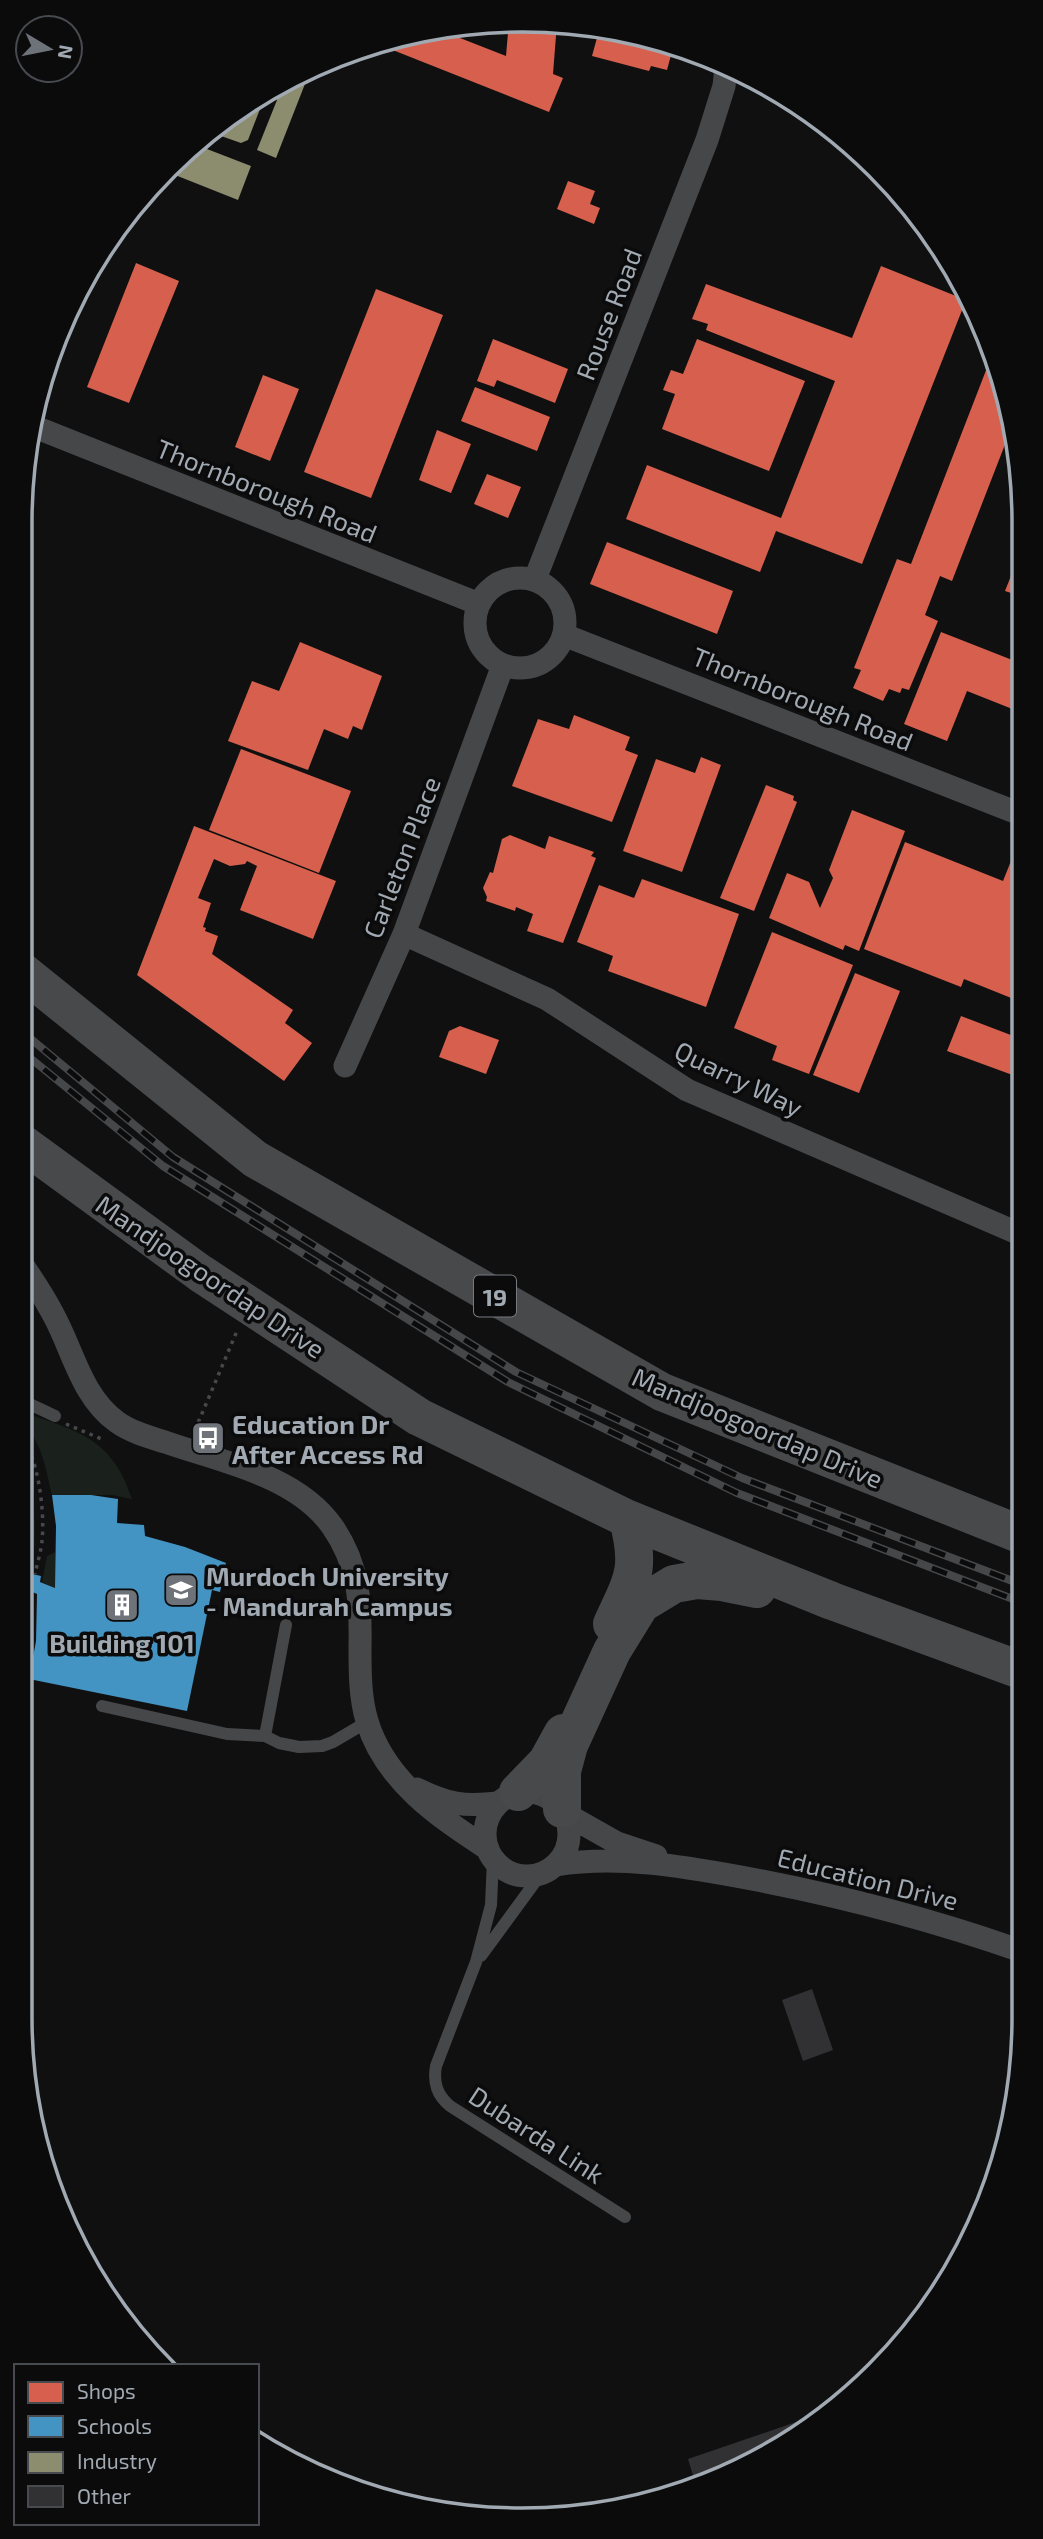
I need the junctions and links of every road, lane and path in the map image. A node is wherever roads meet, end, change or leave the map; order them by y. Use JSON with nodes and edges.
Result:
{"nodes":[{"id":1,"x":725,"y":76,"type":"edge"},
{"id":2,"x":40,"y":430,"type":"edge"},
{"id":3,"x":534,"y":579,"type":"junction"},
{"id":4,"x":479,"y":604,"type":"junction"},
{"id":5,"x":564,"y":635,"type":"junction"},
{"id":6,"x":503,"y":665,"type":"junction"},
{"id":7,"x":1012,"y":811,"type":"edge"},
{"id":8,"x":404,"y":934,"type":"junction"},
{"id":9,"x":32,"y":979,"type":"edge"},
{"id":10,"x":345,"y":1066,"type":"dead end"},
{"id":11,"x":32,"y":1151,"type":"edge"},
{"id":12,"x":1012,"y":1231,"type":"edge"},
{"id":13,"x":32,"y":1281,"type":"edge"},
{"id":14,"x":251,"y":1306,"type":"junction"},
{"id":15,"x":32,"y":1401,"type":"edge"},
{"id":16,"x":59,"y":1419,"type":"joint"},
{"id":17,"x":193,"y":1435,"type":"dead end"},
{"id":18,"x":106,"y":1441,"type":"dead end"},
{"id":19,"x":32,"y":1462,"type":"edge"},
{"id":20,"x":628,"y":1519,"type":"junction"},
{"id":21,"x":1012,"y":1531,"type":"edge"},
{"id":22,"x":35,"y":1574,"type":"dead end"},
{"id":23,"x":832,"y":1601,"type":"junction"},
{"id":24,"x":286,"y":1625,"type":"dead end"},
{"id":25,"x":1012,"y":1667,"type":"edge"},
{"id":26,"x":102,"y":1706,"type":"dead end"},
{"id":27,"x":367,"y":1722,"type":"junction"},
{"id":28,"x":265,"y":1736,"type":"junction"},
{"id":29,"x":404,"y":1783,"type":"junction"},
{"id":30,"x":508,"y":1798,"type":"junction"},
{"id":31,"x":563,"y":1811,"type":"junction"},
{"id":32,"x":490,"y":1854,"type":"junction"},
{"id":33,"x":696,"y":1869,"type":"junction"},
{"id":34,"x":548,"y":1870,"type":"junction"},
{"id":35,"x":1012,"y":1948,"type":"edge"},
{"id":36,"x":476,"y":1962,"type":"junction"},
{"id":37,"x":625,"y":2217,"type":"dead end"}],
"edges":[{"from":1,"to":3,"type":"street","name":"Rouse Road"},
{"from":2,"to":4,"type":"street","name":"Thornborough Road"},
{"from":3,"to":4,"type":"street"},
{"from":3,"to":5,"type":"street"},
{"from":4,"to":6,"type":"street"},
{"from":5,"to":6,"type":"street"},
{"from":5,"to":7,"type":"street","name":"Thornborough Road"},
{"from":6,"to":8,"type":"street","name":"Carleton Place"},
{"from":8,"to":10,"type":"street","name":"Carleton Place"},
{"from":8,"to":12,"type":"street","name":"Quarry Way"},
{"from":9,"to":21,"type":"highway","name":"Mandjoogoordap Drive","number":"19"},
{"from":11,"to":14,"type":"highway","name":"Mandjoogoordap Drive"},
{"from":13,"to":27,"type":"street"},
{"from":14,"to":17,"type":"path"},
{"from":14,"to":20,"type":"highway","name":"Mandjoogoordap Drive"},
{"from":15,"to":16,"type":"lane"},
{"from":16,"to":18,"type":"path"},
{"from":19,"to":22,"type":"path"},
{"from":20,"to":23,"type":"highway","name":"Mandjoogoordap Drive"},
{"from":20,"to":30,"type":"highway"},
{"from":23,"to":25,"type":"highway","name":"Mandjoogoordap Drive"},
{"from":23,"to":31,"type":"highway"},
{"from":24,"to":28,"type":"lane"},
{"from":26,"to":28,"type":"lane"},
{"from":27,"to":28,"type":"lane"},
{"from":27,"to":29,"type":"street"},
{"from":29,"to":30,"type":"street"},
{"from":29,"to":32,"type":"street"},
{"from":30,"to":31,"type":"street"},
{"from":30,"to":32,"type":"street"},
{"from":31,"to":33,"type":"street","name":"Education Drive"},
{"from":31,"to":34,"type":"street"},
{"from":32,"to":34,"type":"street"},
{"from":32,"to":36,"type":"lane","name":"Dubarda Link"},
{"from":33,"to":34,"type":"street","name":"Education Drive"},
{"from":33,"to":35,"type":"street","name":"Education Drive"},
{"from":34,"to":36,"type":"lane","name":"Dubarda Link"},
{"from":36,"to":37,"type":"lane","name":"Dubarda Link"}]}
